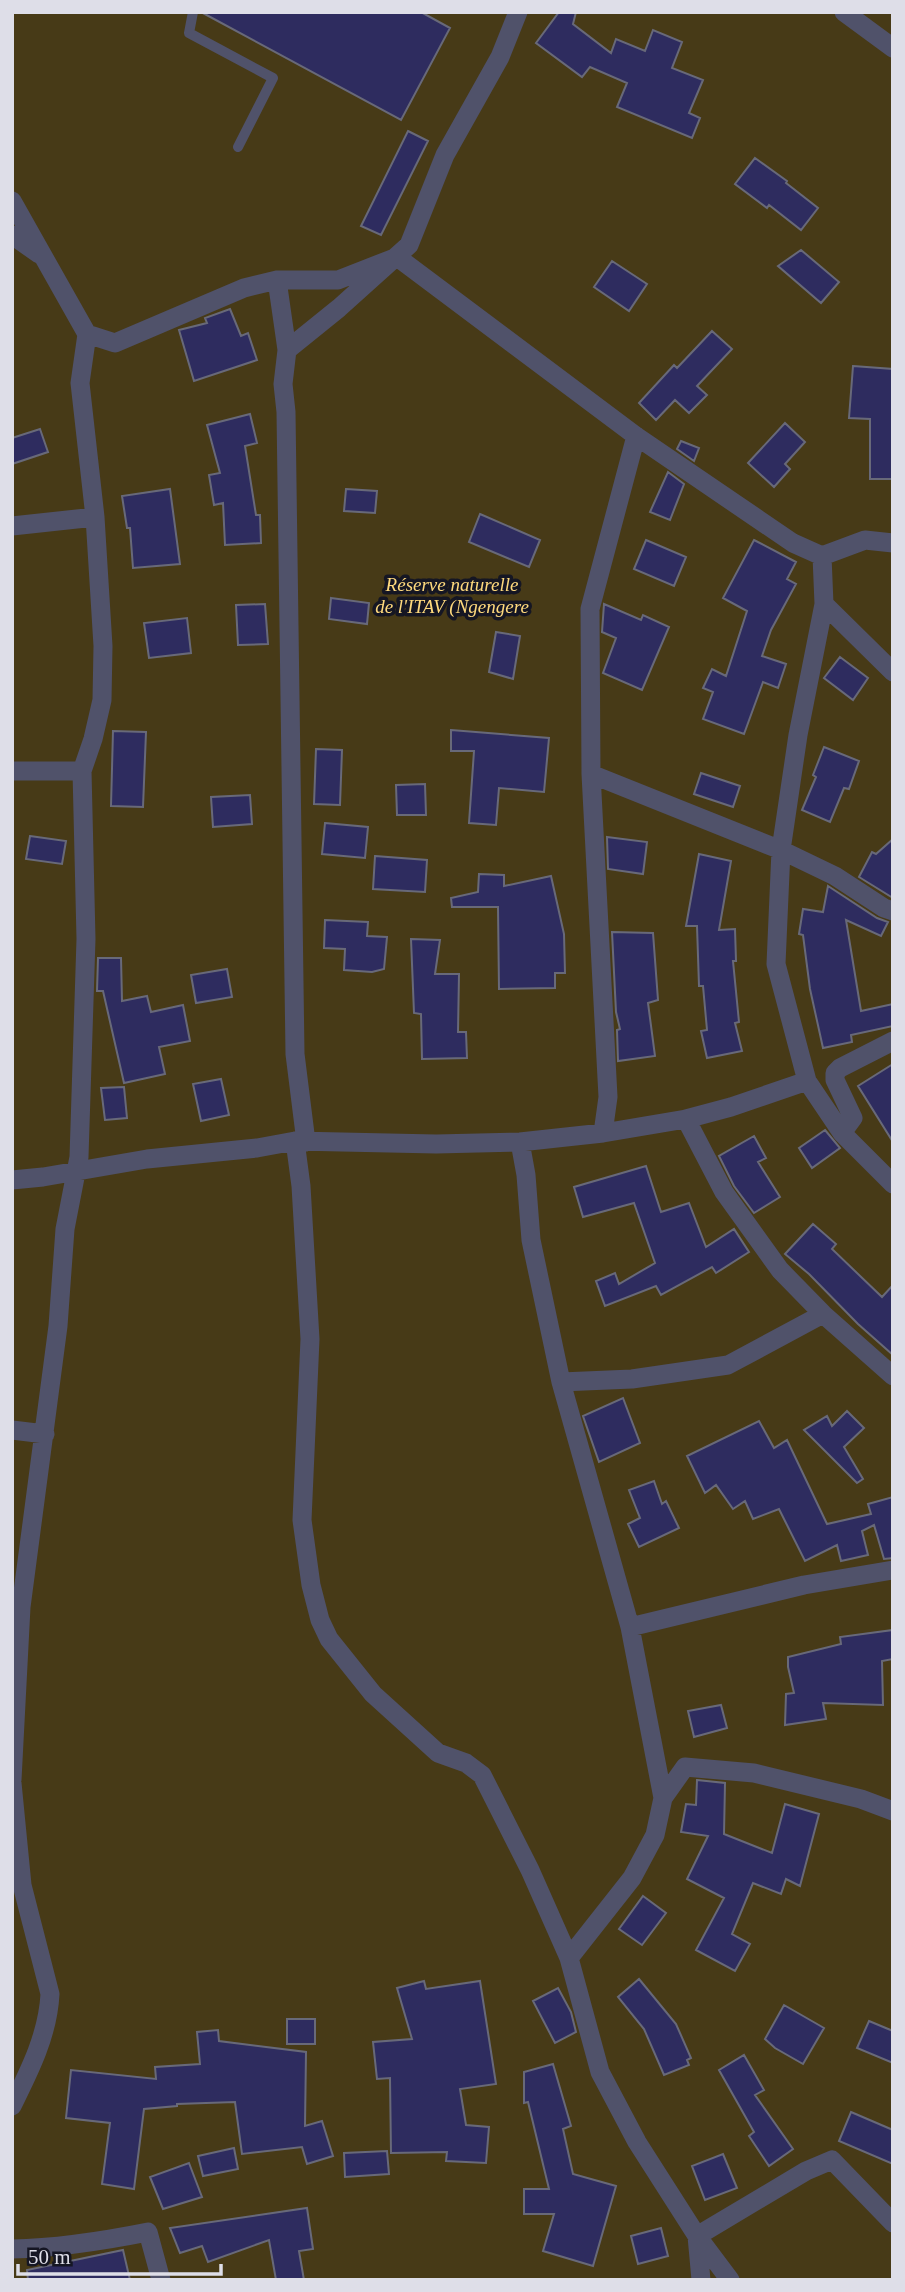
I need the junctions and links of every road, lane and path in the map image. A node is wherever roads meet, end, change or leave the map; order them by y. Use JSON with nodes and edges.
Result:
{"nodes":[{"id":1,"x":193,"y":12,"type":"edge"},
{"id":2,"x":518,"y":12,"type":"edge"},
{"id":3,"x":844,"y":12,"type":"edge"},
{"id":4,"x":893,"y":48,"type":"edge"},
{"id":5,"x":238,"y":148,"type":"dead end"},
{"id":6,"x":12,"y":201,"type":"edge"},
{"id":7,"x":12,"y":235,"type":"edge"},
{"id":8,"x":397,"y":257,"type":"junction"},
{"id":9,"x":45,"y":258,"type":"junction"},
{"id":10,"x":277,"y":280,"type":"junction"},
{"id":11,"x":87,"y":334,"type":"junction"},
{"id":12,"x":287,"y":349,"type":"junction"},
{"id":13,"x":636,"y":436,"type":"junction"},
{"id":14,"x":95,"y":517,"type":"junction"},
{"id":15,"x":12,"y":526,"type":"edge"},
{"id":16,"x":893,"y":543,"type":"edge"},
{"id":17,"x":822,"y":556,"type":"junction"},
{"id":18,"x":824,"y":604,"type":"junction"},
{"id":19,"x":893,"y":672,"type":"edge"},
{"id":20,"x":12,"y":771,"type":"edge"},
{"id":21,"x":82,"y":771,"type":"junction"},
{"id":22,"x":591,"y":774,"type":"junction"},
{"id":23,"x":781,"y":850,"type":"junction"},
{"id":24,"x":893,"y":911,"type":"edge"},
{"id":25,"x":893,"y":1041,"type":"edge"},
{"id":26,"x":807,"y":1081,"type":"junction"},
{"id":27,"x":686,"y":1119,"type":"junction"},
{"id":28,"x":603,"y":1133,"type":"junction"},
{"id":29,"x":842,"y":1133,"type":"junction"},
{"id":30,"x":301,"y":1141,"type":"junction"},
{"id":31,"x":520,"y":1142,"type":"junction"},
{"id":32,"x":75,"y":1172,"type":"junction"},
{"id":33,"x":12,"y":1180,"type":"edge"},
{"id":34,"x":893,"y":1184,"type":"edge"},
{"id":35,"x":823,"y":1314,"type":"junction"},
{"id":36,"x":893,"y":1376,"type":"edge"},
{"id":37,"x":561,"y":1382,"type":"junction"},
{"id":38,"x":12,"y":1430,"type":"edge"},
{"id":39,"x":45,"y":1434,"type":"junction"},
{"id":40,"x":893,"y":1570,"type":"edge"},
{"id":41,"x":17,"y":1618,"type":"edge"},
{"id":42,"x":630,"y":1627,"type":"junction"},
{"id":43,"x":12,"y":1782,"type":"edge"},
{"id":44,"x":663,"y":1798,"type":"junction"},
{"id":45,"x":893,"y":1811,"type":"edge"},
{"id":46,"x":569,"y":1958,"type":"junction"},
{"id":47,"x":12,"y":2106,"type":"edge"},
{"id":48,"x":893,"y":2223,"type":"edge"},
{"id":49,"x":697,"y":2236,"type":"junction"},
{"id":50,"x":12,"y":2249,"type":"edge"},
{"id":51,"x":161,"y":2280,"type":"edge"},
{"id":52,"x":701,"y":2280,"type":"edge"},
{"id":53,"x":730,"y":2280,"type":"edge"}],
"edges":[{"from":1,"to":5,"type":"lane"},
{"from":2,"to":8,"type":"street"},
{"from":3,"to":4,"type":"street"},
{"from":6,"to":9,"type":"street"},
{"from":7,"to":9,"type":"street"},
{"from":8,"to":10,"type":"street"},
{"from":8,"to":12,"type":"street"},
{"from":8,"to":13,"type":"street"},
{"from":9,"to":11,"type":"street"},
{"from":10,"to":11,"type":"street"},
{"from":10,"to":12,"type":"street"},
{"from":11,"to":14,"type":"street"},
{"from":12,"to":30,"type":"street"},
{"from":13,"to":17,"type":"street"},
{"from":13,"to":22,"type":"street"},
{"from":14,"to":15,"type":"street"},
{"from":14,"to":21,"type":"street"},
{"from":16,"to":17,"type":"street"},
{"from":17,"to":18,"type":"street"},
{"from":18,"to":19,"type":"street"},
{"from":18,"to":23,"type":"street"},
{"from":20,"to":21,"type":"street"},
{"from":21,"to":32,"type":"street"},
{"from":22,"to":23,"type":"street"},
{"from":22,"to":28,"type":"street"},
{"from":23,"to":24,"type":"street"},
{"from":23,"to":26,"type":"street"},
{"from":25,"to":29,"type":"street"},
{"from":26,"to":27,"type":"street"},
{"from":26,"to":29,"type":"street"},
{"from":27,"to":28,"type":"street"},
{"from":27,"to":35,"type":"street"},
{"from":28,"to":31,"type":"street"},
{"from":29,"to":34,"type":"street"},
{"from":30,"to":31,"type":"street"},
{"from":30,"to":32,"type":"street"},
{"from":30,"to":46,"type":"street"},
{"from":31,"to":37,"type":"street"},
{"from":32,"to":33,"type":"street"},
{"from":32,"to":39,"type":"street"},
{"from":35,"to":36,"type":"street"},
{"from":35,"to":37,"type":"street"},
{"from":37,"to":42,"type":"street"},
{"from":38,"to":39,"type":"street"},
{"from":39,"to":41,"type":"street"},
{"from":40,"to":42,"type":"street"},
{"from":41,"to":43,"type":"street"},
{"from":42,"to":44,"type":"street"},
{"from":43,"to":47,"type":"street"},
{"from":44,"to":45,"type":"street"},
{"from":44,"to":46,"type":"street"},
{"from":46,"to":49,"type":"street"},
{"from":48,"to":49,"type":"street"},
{"from":49,"to":52,"type":"street"},
{"from":49,"to":53,"type":"street"},
{"from":50,"to":51,"type":"street"}]}
